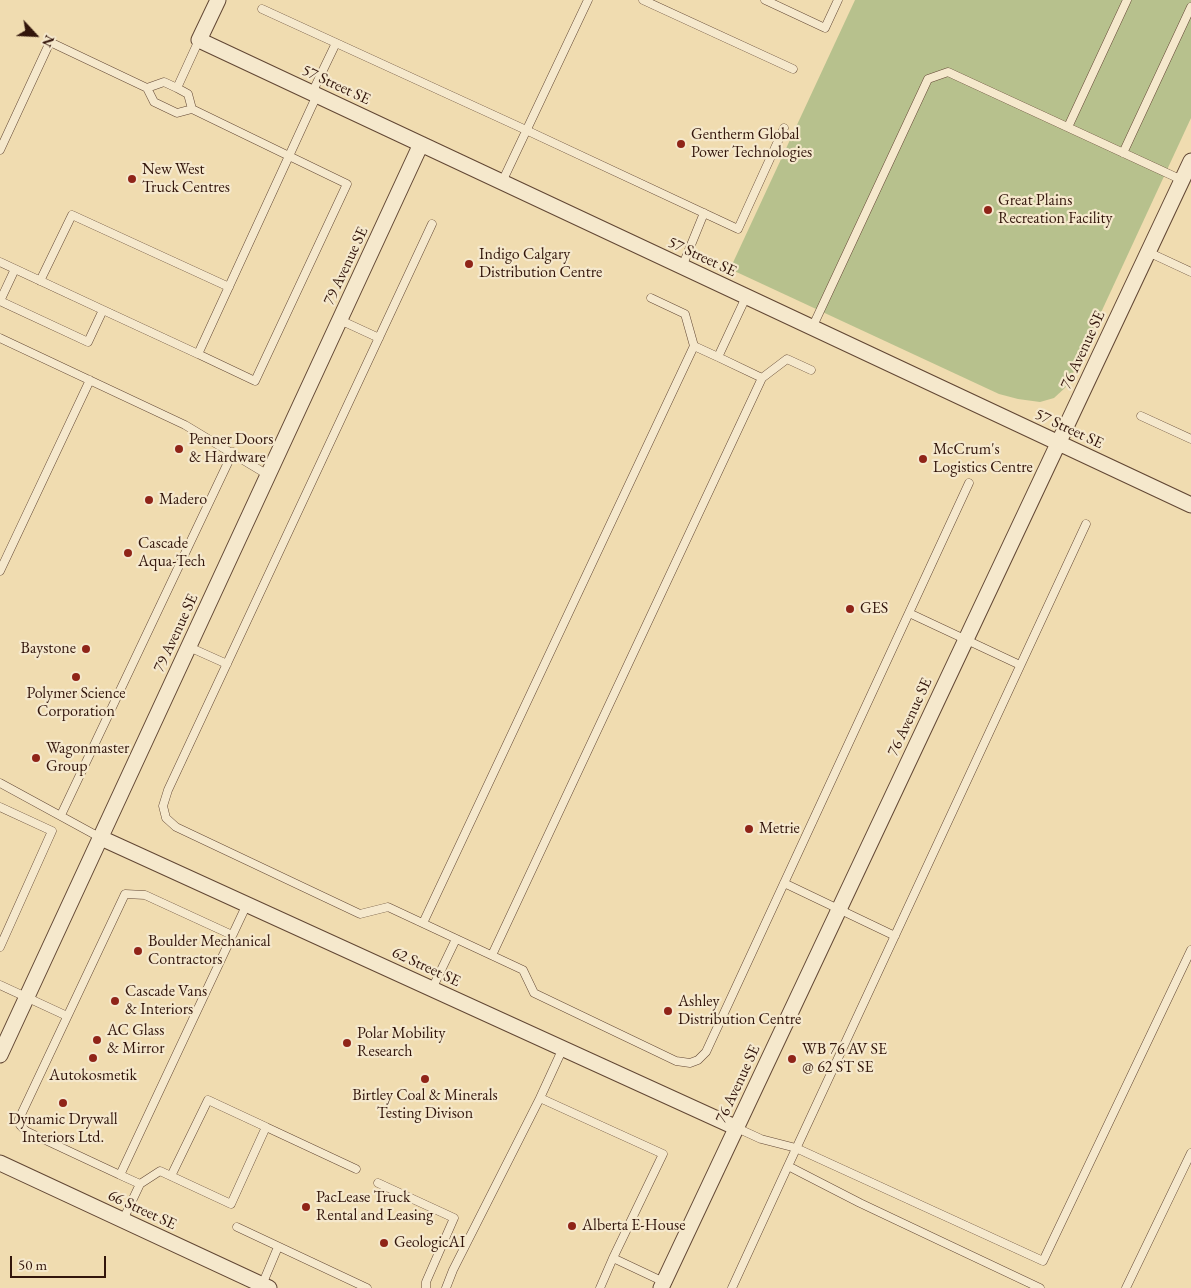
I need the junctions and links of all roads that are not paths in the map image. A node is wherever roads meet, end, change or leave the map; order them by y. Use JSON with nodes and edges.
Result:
{"nodes":[{"id":1,"x":218,"y":0,"type":"edge"},
{"id":2,"x":588,"y":0,"type":"edge"},
{"id":3,"x":643,"y":0,"type":"edge"},
{"id":4,"x":764,"y":0,"type":"edge"},
{"id":5,"x":838,"y":0,"type":"edge"},
{"id":6,"x":1127,"y":0,"type":"edge"},
{"id":7,"x":1184,"y":0,"type":"edge"},
{"id":8,"x":1191,"y":5,"type":"edge"},
{"id":9,"x":262,"y":9,"type":"dead end"},
{"id":10,"x":199,"y":40,"type":"junction"},
{"id":11,"x":336,"y":43,"type":"junction"},
{"id":12,"x":794,"y":69,"type":"dead end"},
{"id":13,"x":147,"y":88,"type":"junction"},
{"id":14,"x":177,"y":88,"type":"junction"},
{"id":15,"x":314,"y":94,"type":"junction"},
{"id":16,"x":192,"y":109,"type":"junction"},
{"id":17,"x":1068,"y":127,"type":"junction"},
{"id":18,"x":784,"y":128,"type":"dead end"},
{"id":19,"x":526,"y":130,"type":"junction"},
{"id":20,"x":421,"y":144,"type":"junction"},
{"id":21,"x":0,"y":150,"type":"edge"},
{"id":22,"x":1123,"y":153,"type":"junction"},
{"id":23,"x":289,"y":156,"type":"junction"},
{"id":24,"x":1191,"y":161,"type":"edge"},
{"id":25,"x":1182,"y":180,"type":"junction"},
{"id":26,"x":502,"y":182,"type":"junction"},
{"id":27,"x":704,"y":213,"type":"junction"},
{"id":28,"x":432,"y":224,"type":"dead end"},
{"id":29,"x":1148,"y":252,"type":"junction"},
{"id":30,"x":0,"y":262,"type":"edge"},
{"id":31,"x":682,"y":267,"type":"junction"},
{"id":32,"x":15,"y":269,"type":"junction"},
{"id":33,"x":1191,"y":272,"type":"edge"},
{"id":34,"x":40,"y":281,"type":"junction"},
{"id":35,"x":229,"y":287,"type":"junction"},
{"id":36,"x":746,"y":296,"type":"junction"},
{"id":37,"x":651,"y":298,"type":"dead end"},
{"id":38,"x":0,"y":301,"type":"edge"},
{"id":39,"x":103,"y":310,"type":"junction"},
{"id":40,"x":340,"y":320,"type":"junction"},
{"id":41,"x":812,"y":328,"type":"junction"},
{"id":42,"x":0,"y":338,"type":"edge"},
{"id":43,"x":379,"y":338,"type":"junction"},
{"id":44,"x":694,"y":346,"type":"junction"},
{"id":45,"x":198,"y":354,"type":"junction"},
{"id":46,"x":718,"y":357,"type":"junction"},
{"id":47,"x":811,"y":370,"type":"dead end"},
{"id":48,"x":762,"y":378,"type":"junction"},
{"id":49,"x":90,"y":380,"type":"junction"},
{"id":50,"x":1141,"y":416,"type":"dead end"},
{"id":51,"x":1191,"y":439,"type":"edge"},
{"id":52,"x":1058,"y":443,"type":"junction"},
{"id":53,"x":233,"y":452,"type":"junction"},
{"id":54,"x":268,"y":475,"type":"junction"},
{"id":55,"x":969,"y":483,"type":"dead end"},
{"id":56,"x":1191,"y":505,"type":"edge"},
{"id":57,"x":1086,"y":524,"type":"dead end"},
{"id":58,"x":0,"y":571,"type":"edge"},
{"id":59,"x":909,"y":613,"type":"junction"},
{"id":60,"x":966,"y":639,"type":"junction"},
{"id":61,"x":189,"y":647,"type":"junction"},
{"id":62,"x":227,"y":664,"type":"junction"},
{"id":63,"x":1020,"y":665,"type":"junction"},
{"id":64,"x":0,"y":783,"type":"edge"},
{"id":65,"x":0,"y":807,"type":"edge"},
{"id":66,"x":61,"y":815,"type":"junction"},
{"id":67,"x":101,"y":838,"type":"junction"},
{"id":68,"x":784,"y":883,"type":"junction"},
{"id":69,"x":247,"y":904,"type":"junction"},
{"id":70,"x":840,"y":908,"type":"junction"},
{"id":71,"x":424,"y":923,"type":"junction"},
{"id":72,"x":232,"y":935,"type":"junction"},
{"id":73,"x":895,"y":936,"type":"junction"},
{"id":74,"x":456,"y":939,"type":"junction"},
{"id":75,"x":0,"y":947,"type":"edge"},
{"id":76,"x":1191,"y":950,"type":"edge"},
{"id":77,"x":492,"y":955,"type":"junction"},
{"id":78,"x":0,"y":985,"type":"edge"},
{"id":79,"x":432,"y":989,"type":"junction"},
{"id":80,"x":27,"y":998,"type":"junction"},
{"id":81,"x":67,"y":1016,"type":"junction"},
{"id":82,"x":563,"y":1048,"type":"junction"},
{"id":83,"x":0,"y":1056,"type":"edge"},
{"id":84,"x":540,"y":1098,"type":"junction"},
{"id":85,"x":266,"y":1127,"type":"junction"},
{"id":86,"x":737,"y":1128,"type":"junction"},
{"id":87,"x":796,"y":1148,"type":"junction"},
{"id":88,"x":1191,"y":1153,"type":"edge"},
{"id":89,"x":0,"y":1163,"type":"edge"},
{"id":90,"x":788,"y":1166,"type":"junction"},
{"id":91,"x":356,"y":1169,"type":"dead end"},
{"id":92,"x":120,"y":1175,"type":"junction"},
{"id":93,"x":171,"y":1176,"type":"junction"},
{"id":94,"x":378,"y":1183,"type":"dead end"},
{"id":95,"x":140,"y":1184,"type":"junction"},
{"id":96,"x":123,"y":1220,"type":"junction"},
{"id":97,"x":237,"y":1227,"type":"dead end"},
{"id":98,"x":278,"y":1246,"type":"junction"},
{"id":99,"x":613,"y":1258,"type":"junction"},
{"id":100,"x":663,"y":1285,"type":"edge"},
{"id":101,"x":265,"y":1286,"type":"edge"},
{"id":102,"x":367,"y":1288,"type":"edge"},
{"id":103,"x":426,"y":1288,"type":"edge"},
{"id":104,"x":446,"y":1288,"type":"edge"},
{"id":105,"x":600,"y":1288,"type":"edge"},
{"id":106,"x":732,"y":1288,"type":"edge"},
{"id":107,"x":1040,"y":1288,"type":"edge"},
{"id":108,"x":1126,"y":1288,"type":"edge"}],
"edges":[{"from":1,"to":10,"type":"street"},
{"from":2,"to":19,"type":"lane"},
{"from":3,"to":12,"type":"lane"},
{"from":4,"to":5,"type":"lane"},
{"from":6,"to":17,"type":"lane"},
{"from":7,"to":8,"type":"lane"},
{"from":8,"to":22,"type":"lane"},
{"from":9,"to":11,"type":"lane"},
{"from":10,"to":14,"type":"lane"},
{"from":10,"to":15,"type":"street","name":"57 Street SE"},
{"from":11,"to":15,"type":"lane"},
{"from":11,"to":19,"type":"lane"},
{"from":13,"to":14,"type":"lane"},
{"from":13,"to":16,"type":"lane"},
{"from":13,"to":21,"type":"lane"},
{"from":14,"to":16,"type":"lane"},
{"from":15,"to":20,"type":"street","name":"57 Street SE"},
{"from":15,"to":23,"type":"lane"},
{"from":16,"to":23,"type":"lane"},
{"from":17,"to":22,"type":"lane"},
{"from":17,"to":41,"type":"lane"},
{"from":18,"to":27,"type":"lane"},
{"from":19,"to":26,"type":"lane"},
{"from":19,"to":27,"type":"lane"},
{"from":20,"to":26,"type":"street","name":"57 Street SE"},
{"from":20,"to":40,"type":"street","name":"79 Avenue SE"},
{"from":22,"to":25,"type":"lane"},
{"from":23,"to":35,"type":"lane"},
{"from":23,"to":45,"type":"lane"},
{"from":24,"to":25,"type":"street","name":"76 Avenue SE"},
{"from":25,"to":29,"type":"street","name":"76 Avenue SE"},
{"from":26,"to":31,"type":"street","name":"57 Street SE"},
{"from":27,"to":31,"type":"lane"},
{"from":28,"to":43,"type":"lane"},
{"from":29,"to":33,"type":"lane"},
{"from":29,"to":52,"type":"street","name":"76 Avenue SE"},
{"from":30,"to":32,"type":"lane"},
{"from":31,"to":36,"type":"street","name":"57 Street SE"},
{"from":32,"to":34,"type":"lane"},
{"from":32,"to":38,"type":"lane"},
{"from":34,"to":35,"type":"lane"},
{"from":34,"to":39,"type":"lane"},
{"from":35,"to":45,"type":"lane"},
{"from":36,"to":41,"type":"street","name":"57 Street SE"},
{"from":36,"to":46,"type":"lane"},
{"from":37,"to":44,"type":"lane"},
{"from":38,"to":39,"type":"lane"},
{"from":39,"to":45,"type":"lane"},
{"from":40,"to":43,"type":"lane"},
{"from":40,"to":54,"type":"street","name":"79 Avenue SE"},
{"from":41,"to":52,"type":"street","name":"57 Street SE"},
{"from":42,"to":49,"type":"lane"},
{"from":43,"to":62,"type":"lane"},
{"from":44,"to":46,"type":"lane"},
{"from":44,"to":71,"type":"lane"},
{"from":46,"to":48,"type":"lane"},
{"from":47,"to":48,"type":"lane"},
{"from":48,"to":77,"type":"lane"},
{"from":49,"to":53,"type":"lane"},
{"from":49,"to":58,"type":"lane"},
{"from":50,"to":51,"type":"lane"},
{"from":52,"to":56,"type":"street","name":"57 Street SE"},
{"from":52,"to":60,"type":"street","name":"76 Avenue SE"},
{"from":53,"to":54,"type":"lane"},
{"from":53,"to":66,"type":"lane"},
{"from":54,"to":61,"type":"street","name":"79 Avenue SE"},
{"from":55,"to":59,"type":"lane"},
{"from":57,"to":63,"type":"lane"},
{"from":59,"to":60,"type":"lane"},
{"from":59,"to":68,"type":"lane"},
{"from":60,"to":63,"type":"lane"},
{"from":60,"to":70,"type":"street","name":"76 Avenue SE"},
{"from":61,"to":62,"type":"lane"},
{"from":61,"to":67,"type":"street","name":"79 Avenue SE"},
{"from":62,"to":71,"type":"lane"},
{"from":63,"to":73,"type":"lane"},
{"from":64,"to":66,"type":"lane"},
{"from":65,"to":75,"type":"lane"},
{"from":66,"to":67,"type":"lane"},
{"from":67,"to":69,"type":"street","name":"62 Street SE"},
{"from":67,"to":80,"type":"street","name":"79 Avenue SE"},
{"from":68,"to":70,"type":"lane"},
{"from":68,"to":77,"type":"lane"},
{"from":69,"to":72,"type":"lane"},
{"from":69,"to":79,"type":"street","name":"62 Street SE"},
{"from":70,"to":73,"type":"lane"},
{"from":70,"to":86,"type":"street","name":"76 Avenue SE"},
{"from":71,"to":74,"type":"lane"},
{"from":72,"to":81,"type":"lane"},
{"from":72,"to":92,"type":"lane"},
{"from":73,"to":87,"type":"lane"},
{"from":74,"to":77,"type":"lane"},
{"from":74,"to":79,"type":"lane"},
{"from":76,"to":87,"type":"lane"},
{"from":78,"to":80,"type":"lane"},
{"from":79,"to":82,"type":"street","name":"62 Street SE"},
{"from":80,"to":81,"type":"lane"},
{"from":80,"to":83,"type":"street","name":"79 Avenue SE"},
{"from":81,"to":92,"type":"lane"},
{"from":82,"to":84,"type":"lane"},
{"from":82,"to":86,"type":"street","name":"62 Street SE"},
{"from":84,"to":99,"type":"lane"},
{"from":84,"to":104,"type":"lane"},
{"from":85,"to":91,"type":"lane"},
{"from":85,"to":93,"type":"lane"},
{"from":85,"to":93,"type":"lane"},
{"from":86,"to":87,"type":"lane"},
{"from":86,"to":100,"type":"street","name":"76 Avenue SE"},
{"from":87,"to":90,"type":"lane"},
{"from":88,"to":108,"type":"lane"},
{"from":89,"to":96,"type":"street","name":"66 Street SE"},
{"from":90,"to":106,"type":"lane"},
{"from":90,"to":107,"type":"lane"},
{"from":92,"to":95,"type":"lane"},
{"from":93,"to":95,"type":"lane"},
{"from":94,"to":103,"type":"lane"},
{"from":95,"to":96,"type":"lane"},
{"from":96,"to":101,"type":"street","name":"66 Street SE"},
{"from":97,"to":98,"type":"lane"},
{"from":98,"to":101,"type":"lane"},
{"from":98,"to":102,"type":"lane"},
{"from":99,"to":100,"type":"lane"},
{"from":99,"to":105,"type":"lane"}]}
